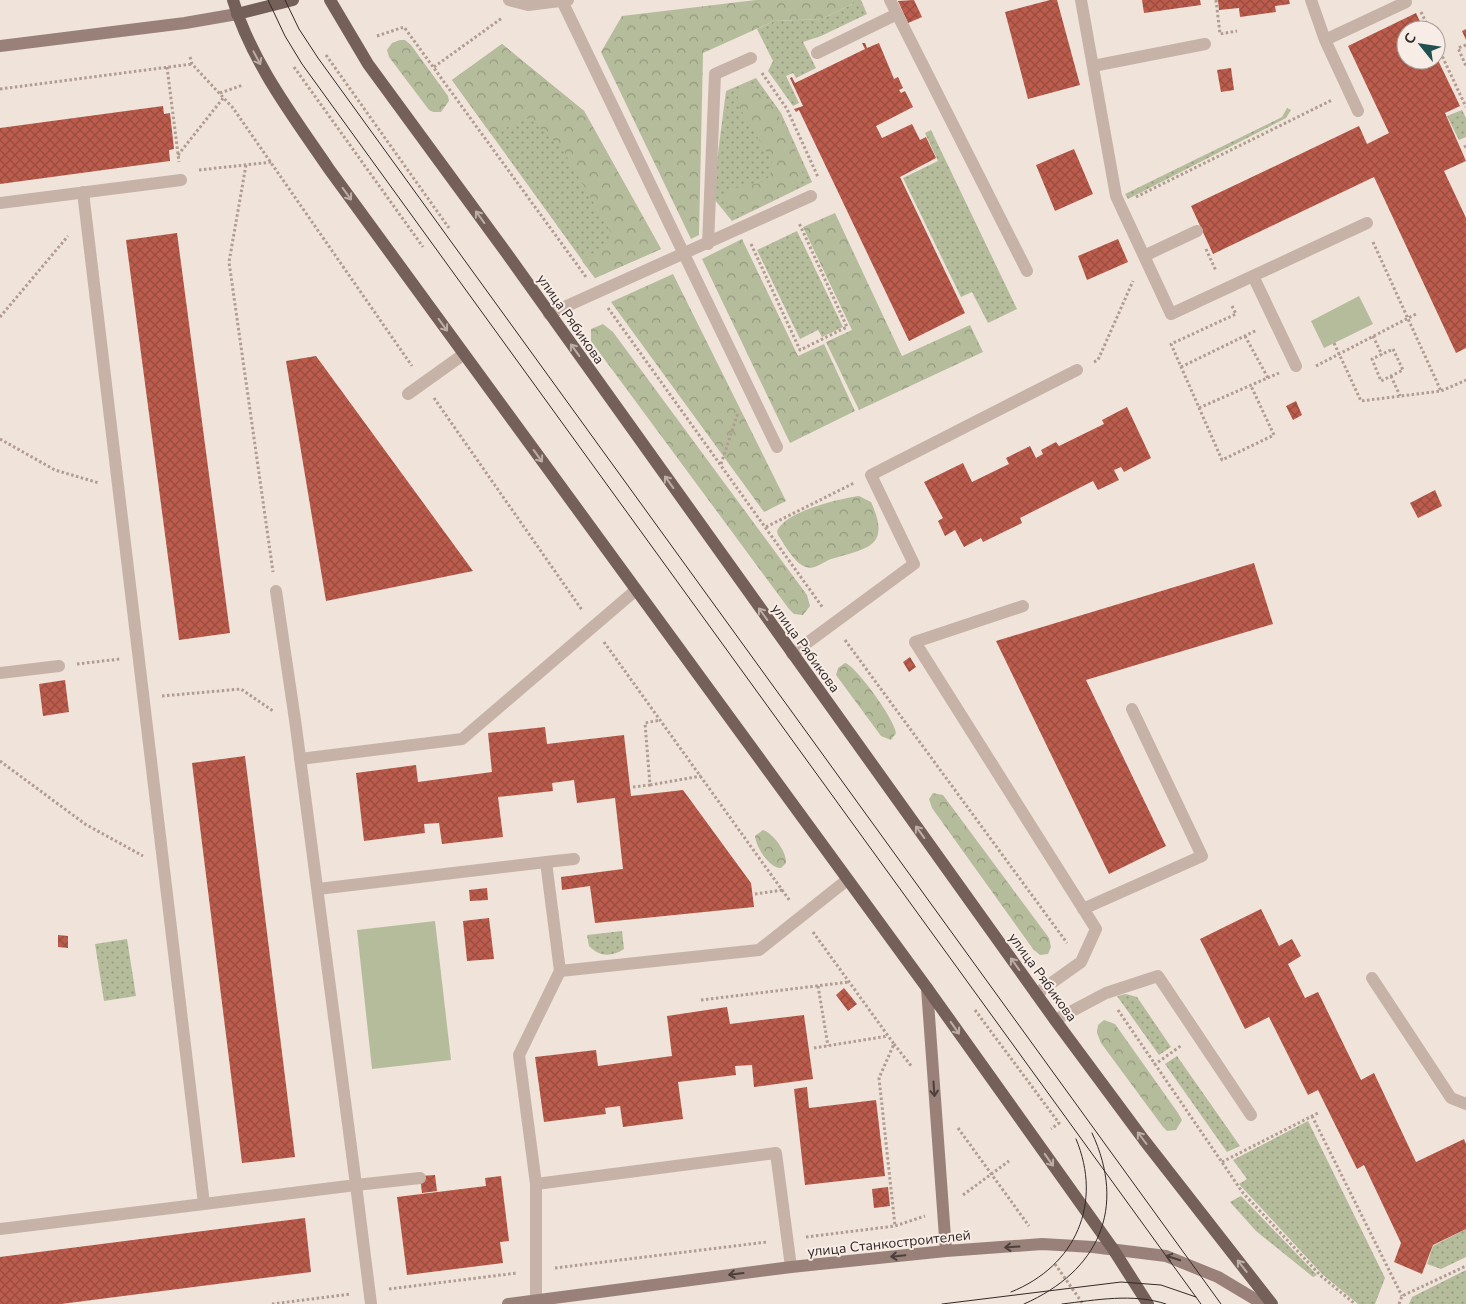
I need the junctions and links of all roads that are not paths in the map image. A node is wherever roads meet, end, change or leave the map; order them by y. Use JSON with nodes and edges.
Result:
{"nodes":[{"id":1,"x":233,"y":0,"type":"edge"},
{"id":2,"x":293,"y":0,"type":"edge"},
{"id":3,"x":330,"y":0,"type":"edge"},
{"id":4,"x":568,"y":0,"type":"edge"},
{"id":5,"x":890,"y":0,"type":"edge"},
{"id":6,"x":1081,"y":0,"type":"edge"},
{"id":7,"x":1311,"y":0,"type":"edge"},
{"id":8,"x":562,"y":1,"type":"edge"},
{"id":9,"x":515,"y":2,"type":"edge"},
{"id":10,"x":1406,"y":2,"type":"dead end"},
{"id":11,"x":237,"y":14,"type":"junction"},
{"id":12,"x":897,"y":14,"type":"junction"},
{"id":13,"x":1325,"y":40,"type":"junction"},
{"id":14,"x":1205,"y":44,"type":"dead end"},
{"id":15,"x":0,"y":46,"type":"edge"},
{"id":16,"x":817,"y":53,"type":"dead end"},
{"id":17,"x":751,"y":58,"type":"road end"},
{"id":18,"x":1093,"y":66,"type":"junction"},
{"id":19,"x":1358,"y":111,"type":"dead end"},
{"id":20,"x":181,"y":175,"type":"road end"},
{"id":21,"x":83,"y":192,"type":"junction"},
{"id":22,"x":811,"y":196,"type":"road end"},
{"id":23,"x":0,"y":203,"type":"edge"},
{"id":24,"x":1366,"y":223,"type":"road end"},
{"id":25,"x":1197,"y":231,"type":"road end"},
{"id":26,"x":708,"y":244,"type":"junction"},
{"id":27,"x":685,"y":255,"type":"junction"},
{"id":28,"x":1144,"y":256,"type":"junction"},
{"id":29,"x":1027,"y":272,"type":"dead end"},
{"id":30,"x":1253,"y":276,"type":"junction"},
{"id":31,"x":549,"y":314,"type":"junction"},
{"id":32,"x":464,"y":354,"type":"junction"},
{"id":33,"x":1296,"y":366,"type":"dead end"},
{"id":34,"x":1077,"y":370,"type":"road end"},
{"id":35,"x":408,"y":394,"type":"dead end"},
{"id":36,"x":777,"y":447,"type":"dead end"},
{"id":37,"x":636,"y":590,"type":"junction"},
{"id":38,"x":276,"y":591,"type":"road end"},
{"id":39,"x":1023,"y":606,"type":"dead end"},
{"id":40,"x":792,"y":654,"type":"junction"},
{"id":41,"x":59,"y":666,"type":"road end"},
{"id":42,"x":0,"y":673,"type":"edge"},
{"id":43,"x":1132,"y":709,"type":"dead end"},
{"id":44,"x":300,"y":759,"type":"junction"},
{"id":45,"x":574,"y":859,"type":"dead end"},
{"id":46,"x":546,"y":862,"type":"junction"},
{"id":47,"x":847,"y":880,"type":"junction"},
{"id":48,"x":318,"y":889,"type":"junction"},
{"id":49,"x":1084,"y":909,"type":"junction"},
{"id":50,"x":560,"y":971,"type":"junction"},
{"id":51,"x":1372,"y":978,"type":"dead end"},
{"id":52,"x":927,"y":988,"type":"junction"},
{"id":53,"x":1036,"y":994,"type":"junction"},
{"id":54,"x":1055,"y":1020,"type":"junction"},
{"id":55,"x":1466,"y":1104,"type":"edge"},
{"id":56,"x":1250,"y":1115,"type":"dead end"},
{"id":57,"x":420,"y":1178,"type":"dead end"},
{"id":58,"x":536,"y":1184,"type":"junction"},
{"id":59,"x":356,"y":1185,"type":"junction"},
{"id":60,"x":204,"y":1204,"type":"junction"},
{"id":61,"x":0,"y":1229,"type":"edge"},
{"id":62,"x":1113,"y":1249,"type":"junction"},
{"id":63,"x":946,"y":1251,"type":"junction"},
{"id":64,"x":791,"y":1267,"type":"junction"},
{"id":65,"x":370,"y":1298,"type":"edge"},
{"id":66,"x":536,"y":1300,"type":"junction"},
{"id":67,"x":508,"y":1304,"type":"edge"},
{"id":68,"x":1148,"y":1304,"type":"edge"},
{"id":69,"x":1263,"y":1304,"type":"edge"},
{"id":70,"x":1272,"y":1304,"type":"edge"}],
"edges":[{"from":1,"to":11,"type":"main road"},
{"from":2,"to":11,"type":"main road"},
{"from":31,"to":3,"type":"main road","name":"улица Рябикова","one_way":true},
{"from":4,"to":8,"type":"street"},
{"from":5,"to":12,"type":"street"},
{"from":6,"to":18,"type":"street"},
{"from":7,"to":13,"type":"street"},
{"from":8,"to":9,"type":"street"},
{"from":8,"to":27,"type":"street"},
{"from":10,"to":13,"type":"street"},
{"from":11,"to":15,"type":"street"},
{"from":11,"to":32,"type":"main road","one_way":true},
{"from":12,"to":16,"type":"street"},
{"from":12,"to":29,"type":"street"},
{"from":13,"to":19,"type":"street"},
{"from":14,"to":18,"type":"street"},
{"from":17,"to":26,"type":"street"},
{"from":18,"to":28,"type":"street"},
{"from":20,"to":21,"type":"street"},
{"from":21,"to":23,"type":"street"},
{"from":21,"to":60,"type":"street"},
{"from":22,"to":26,"type":"street"},
{"from":24,"to":30,"type":"street"},
{"from":25,"to":28,"type":"street"},
{"from":26,"to":27,"type":"street"},
{"from":27,"to":31,"type":"street"},
{"from":27,"to":36,"type":"street"},
{"from":28,"to":30,"type":"street"},
{"from":30,"to":33,"type":"street"},
{"from":40,"to":31,"type":"main road","name":"улица Рябикова","one_way":true},
{"from":32,"to":35,"type":"street"},
{"from":32,"to":37,"type":"main road","one_way":true},
{"from":34,"to":40,"type":"street"},
{"from":37,"to":44,"type":"street"},
{"from":37,"to":47,"type":"main road"},
{"from":38,"to":44,"type":"street"},
{"from":39,"to":49,"type":"street"},
{"from":53,"to":40,"type":"main road","name":"улица Рябикова","one_way":true},
{"from":41,"to":42,"type":"street"},
{"from":43,"to":49,"type":"street"},
{"from":44,"to":48,"type":"street"},
{"from":45,"to":46,"type":"street"},
{"from":46,"to":48,"type":"street"},
{"from":46,"to":50,"type":"street"},
{"from":47,"to":50,"type":"street"},
{"from":47,"to":52,"type":"main road"},
{"from":48,"to":59,"type":"street"},
{"from":49,"to":53,"type":"street"},
{"from":50,"to":58,"type":"street"},
{"from":51,"to":55,"type":"street"},
{"from":52,"to":62,"type":"main road","one_way":true},
{"from":52,"to":63,"type":"street","one_way":true},
{"from":53,"to":54,"type":"main road","name":"улица Рябикова"},
{"from":54,"to":56,"type":"street"},
{"from":70,"to":54,"type":"main road","name":"улица Рябикова","one_way":true},
{"from":57,"to":59,"type":"street"},
{"from":58,"to":64,"type":"street"},
{"from":58,"to":66,"type":"street"},
{"from":59,"to":60,"type":"street"},
{"from":59,"to":65,"type":"street"},
{"from":60,"to":61,"type":"street"},
{"from":62,"to":63,"type":"street","name":"улица Станкостроителей","one_way":true},
{"from":62,"to":68,"type":"main road"},
{"from":69,"to":62,"type":"street","name":"улица Станкостроителей","one_way":true},
{"from":63,"to":64,"type":"street","name":"улица Станкостроителей","one_way":true},
{"from":64,"to":66,"type":"street","name":"улица Станкостроителей","one_way":true},
{"from":66,"to":67,"type":"street","name":"улица Станкостроителей"}]}
